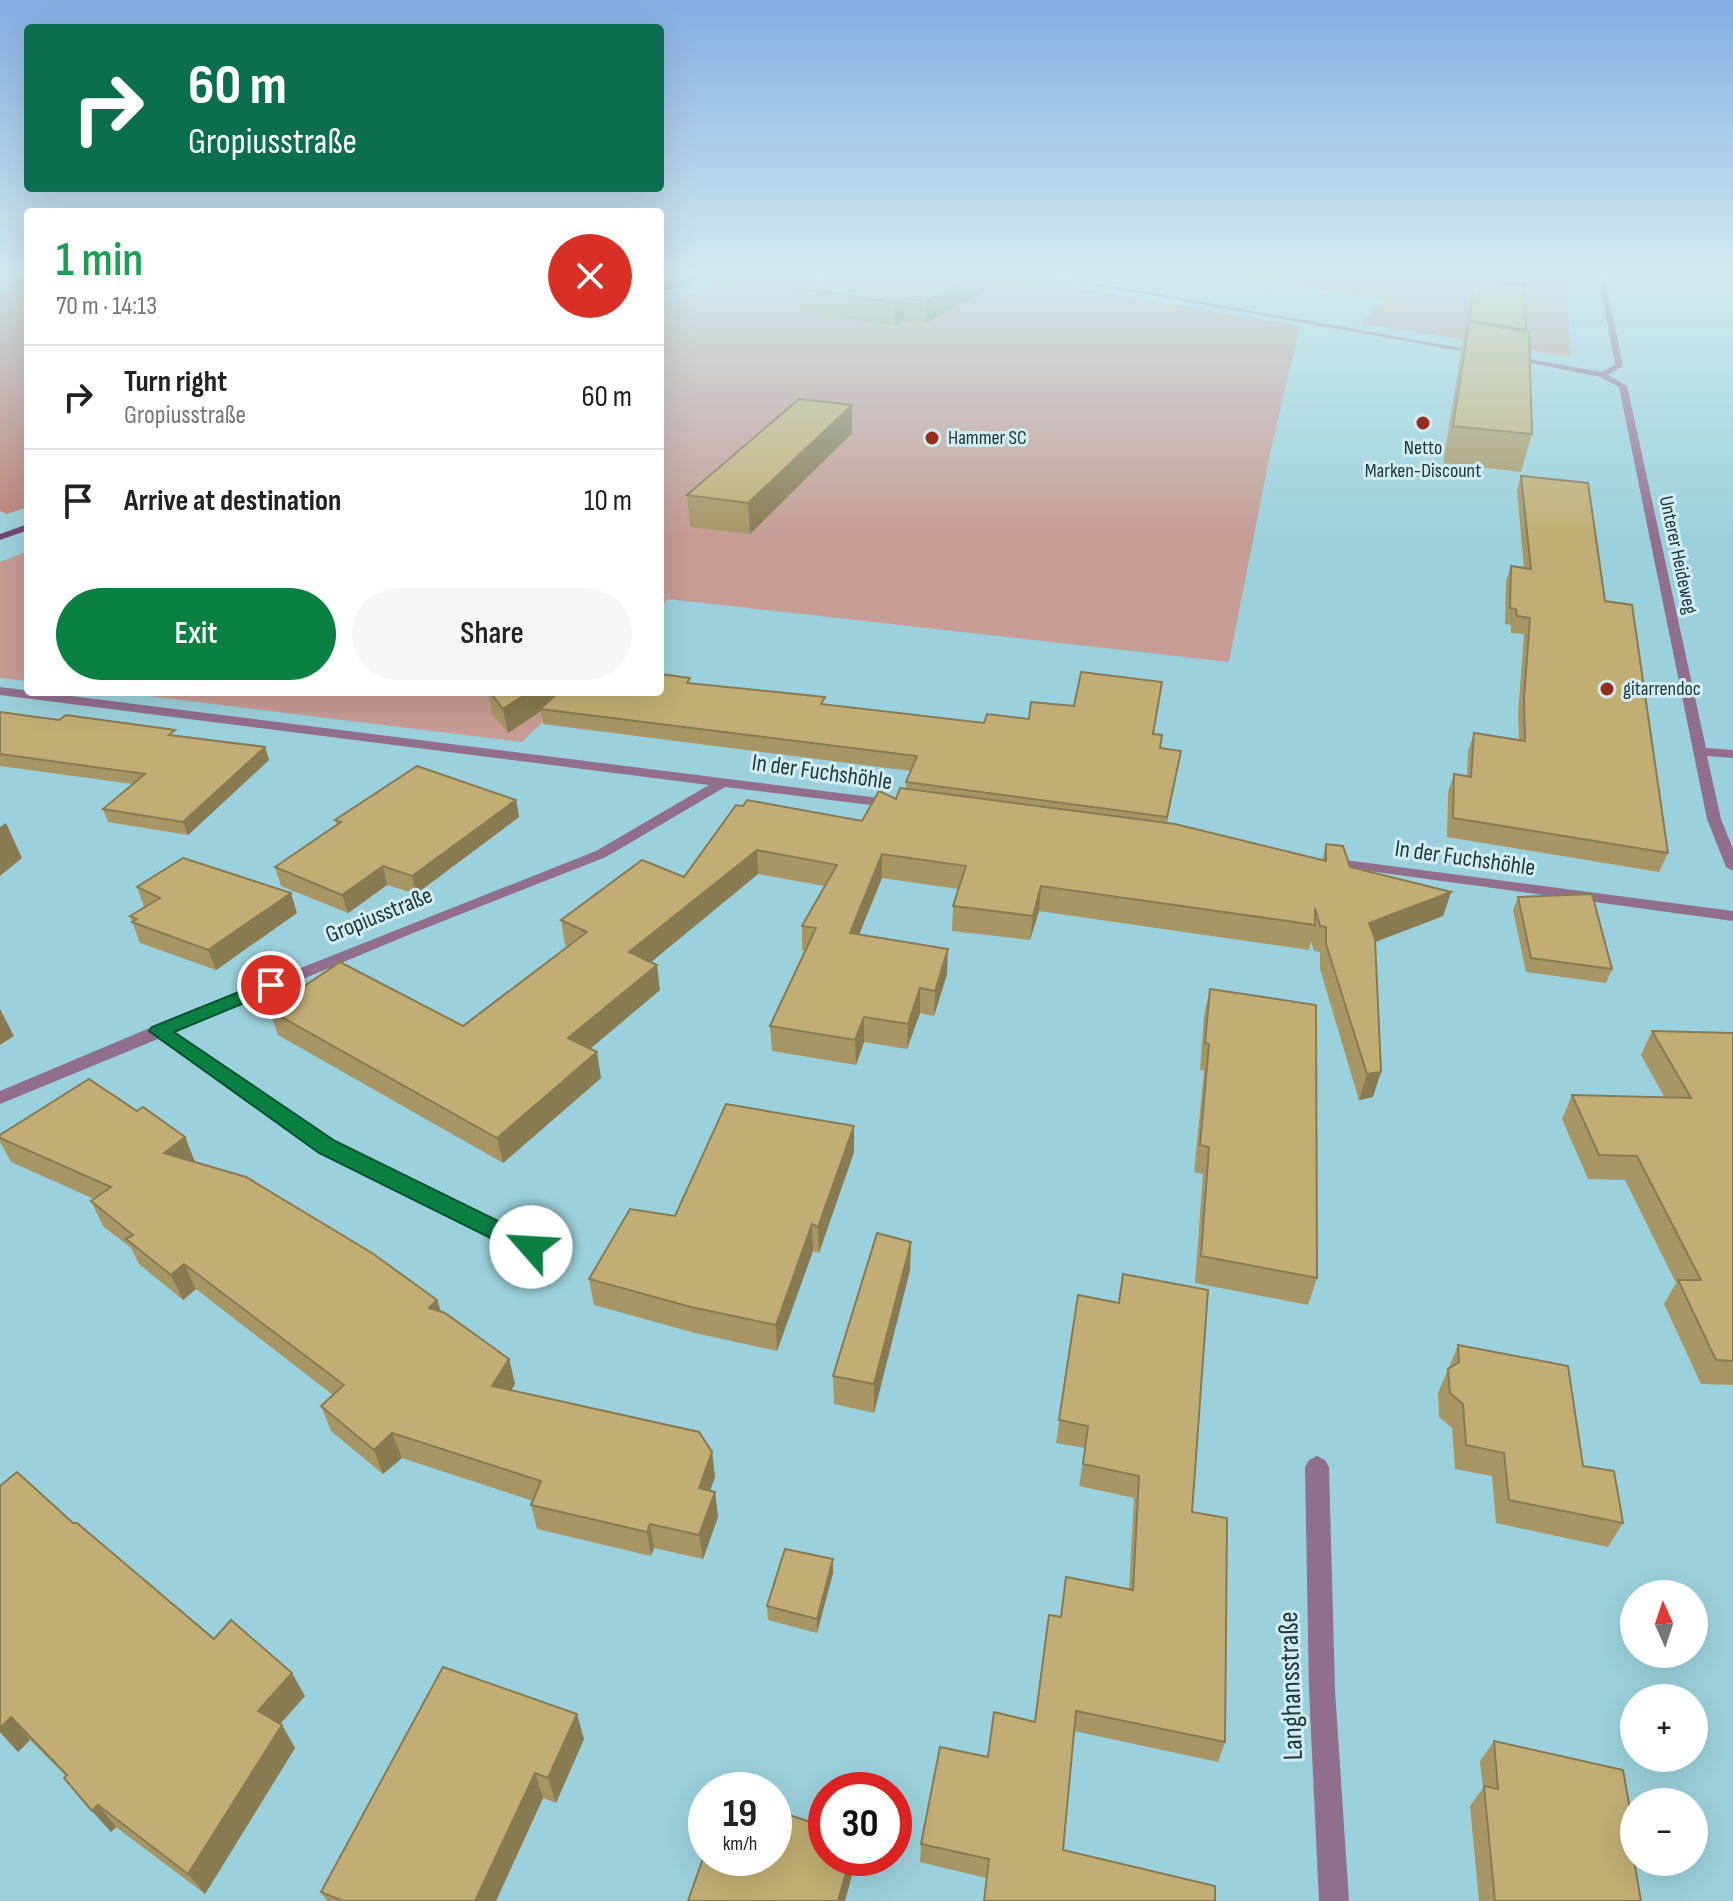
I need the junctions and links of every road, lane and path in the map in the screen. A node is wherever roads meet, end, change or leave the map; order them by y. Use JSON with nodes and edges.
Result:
{"nodes":[{"id":1,"x":1527,"y":361,"type":"edge"},
{"id":2,"x":1618,"y":361,"type":"edge"},
{"id":3,"x":1602,"y":375,"type":"junction"},
{"id":4,"x":24,"y":528,"type":"edge"},
{"id":5,"x":0,"y":537,"type":"edge"},
{"id":6,"x":0,"y":691,"type":"edge"},
{"id":7,"x":24,"y":694,"type":"edge"},
{"id":8,"x":40,"y":696,"type":"edge"},
{"id":9,"x":1700,"y":751,"type":"junction"},
{"id":10,"x":1733,"y":754,"type":"edge"},
{"id":11,"x":725,"y":781,"type":"junction"},
{"id":12,"x":915,"y":807,"type":"edge"},
{"id":13,"x":1310,"y":859,"type":"edge"},
{"id":14,"x":1733,"y":867,"type":"edge"},
{"id":15,"x":1733,"y":916,"type":"edge"},
{"id":16,"x":158,"y":1031,"type":"junction"},
{"id":17,"x":0,"y":1098,"type":"edge"},
{"id":18,"x":531,"y":1247,"type":"dead end"},
{"id":19,"x":1317,"y":1467,"type":"dead end"},
{"id":20,"x":1334,"y":1901,"type":"edge"}],
"edges":[{"from":1,"to":3,"type":"street"},
{"from":2,"to":3,"type":"street"},
{"from":3,"to":9,"type":"street","name":"Unterer Heideweg"},
{"from":4,"to":5,"type":"main road"},
{"from":6,"to":7,"type":"street","name":"In der Fuchshöhle"},
{"from":8,"to":11,"type":"street","name":"In der Fuchshöhle"},
{"from":9,"to":10,"type":"street"},
{"from":9,"to":14,"type":"street","name":"Unterer Heideweg"},
{"from":11,"to":12,"type":"street","name":"In der Fuchshöhle"},
{"from":11,"to":16,"type":"street","name":"Gropiusstraße"},
{"from":13,"to":15,"type":"street","name":"In der Fuchshöhle"},
{"from":16,"to":17,"type":"street","name":"Gropiusstraße"},
{"from":16,"to":18,"type":"street"},
{"from":19,"to":20,"type":"street","name":"Langhansstraße"}]}
